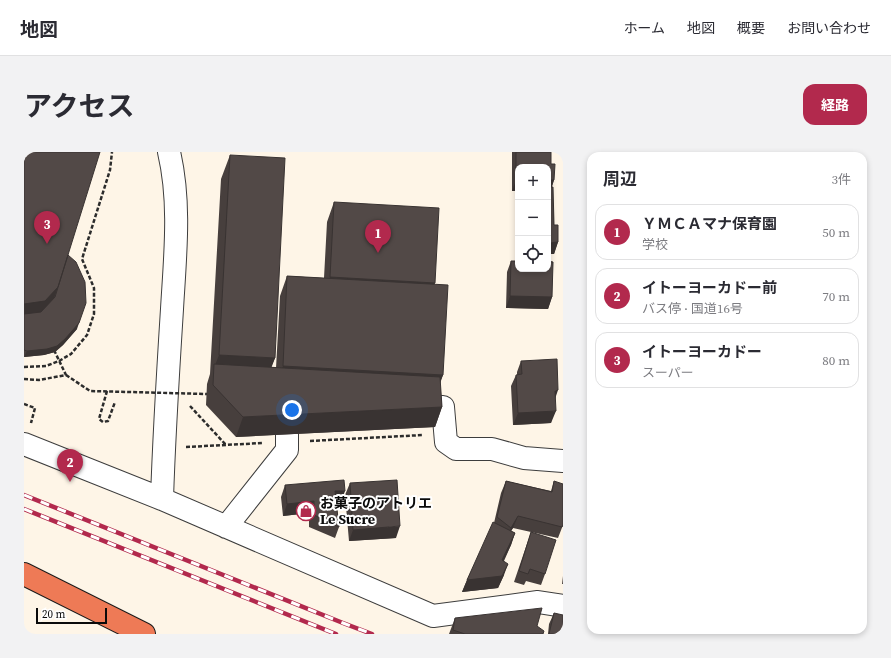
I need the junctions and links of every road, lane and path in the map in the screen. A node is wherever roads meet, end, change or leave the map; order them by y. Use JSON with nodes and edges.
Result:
{"nodes":[{"id":1,"x":112,"y":152,"type":"edge"},
{"id":2,"x":169,"y":152,"type":"edge"},
{"id":3,"x":52,"y":345,"type":"edge"},
{"id":4,"x":59,"y":361,"type":"junction"},
{"id":5,"x":24,"y":367,"type":"edge"},
{"id":6,"x":66,"y":375,"type":"junction"},
{"id":7,"x":24,"y":379,"type":"edge"},
{"id":8,"x":107,"y":391,"type":"junction"},
{"id":9,"x":184,"y":394,"type":"junction"},
{"id":10,"x":207,"y":394,"type":"dead end"},
{"id":11,"x":187,"y":400,"type":"dead end"},
{"id":12,"x":116,"y":402,"type":"dead end"},
{"id":13,"x":24,"y":404,"type":"edge"},
{"id":14,"x":189,"y":405,"type":"dead end"},
{"id":15,"x":443,"y":407,"type":"edge"},
{"id":16,"x":35,"y":408,"type":"dead end"},
{"id":17,"x":287,"y":434,"type":"edge"},
{"id":18,"x":24,"y":444,"type":"edge"},
{"id":19,"x":227,"y":445,"type":"dead end"},
{"id":20,"x":563,"y":461,"type":"edge"},
{"id":21,"x":162,"y":499,"type":"junction"},
{"id":22,"x":226,"y":527,"type":"junction"},
{"id":23,"x":24,"y":574,"type":"edge"},
{"id":24,"x":563,"y":606,"type":"edge"},
{"id":25,"x":119,"y":628,"type":"edge"},
{"id":26,"x":144,"y":634,"type":"edge"}],
"edges":[{"from":1,"to":4,"type":"path"},
{"from":2,"to":21,"type":"street"},
{"from":3,"to":4,"type":"path"},
{"from":4,"to":5,"type":"path"},
{"from":4,"to":6,"type":"path"},
{"from":6,"to":7,"type":"path"},
{"from":6,"to":8,"type":"path","bridge":true},
{"from":8,"to":9,"type":"path","bridge":true},
{"from":8,"to":12,"type":"path"},
{"from":9,"to":10,"type":"path","bridge":true},
{"from":9,"to":11,"type":"path"},
{"from":13,"to":16,"type":"path"},
{"from":14,"to":19,"type":"path"},
{"from":15,"to":20,"type":"street"},
{"from":17,"to":22,"type":"street"},
{"from":18,"to":21,"type":"street"},
{"from":21,"to":22,"type":"street"},
{"from":22,"to":24,"type":"street"},
{"from":23,"to":25,"type":"highway"},
{"from":25,"to":26,"type":"highway"}]}
